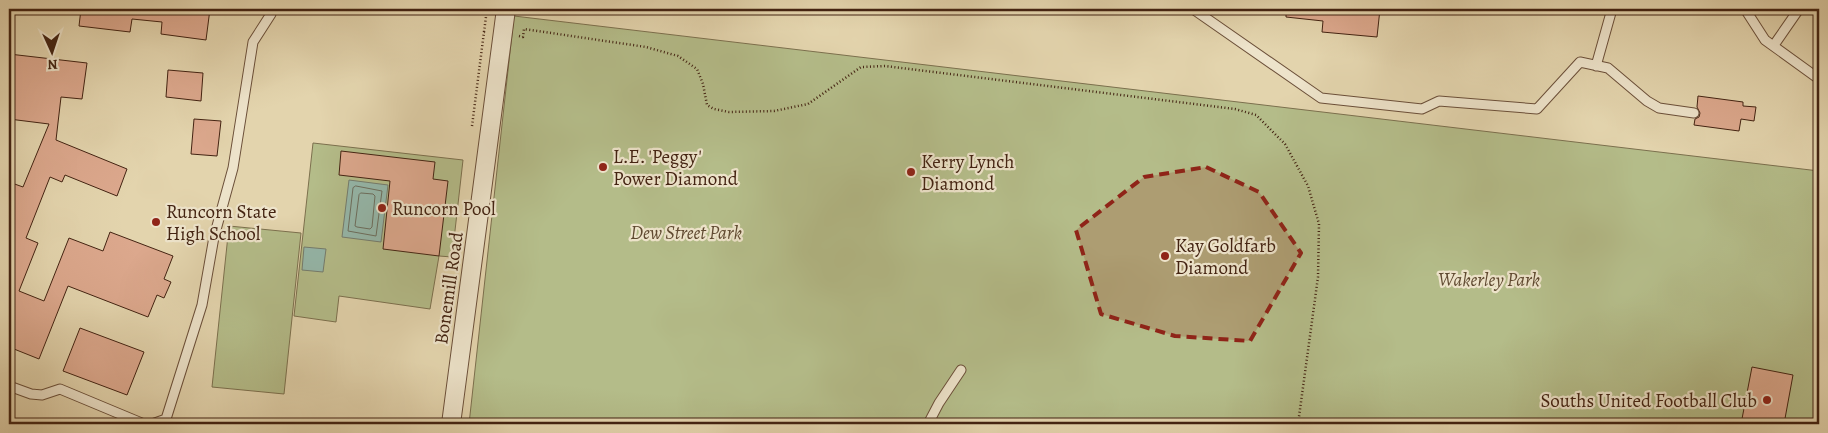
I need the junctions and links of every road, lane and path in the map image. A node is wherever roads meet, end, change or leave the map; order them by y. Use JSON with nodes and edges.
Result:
{"nodes":[{"id":1,"x":272,"y":9,"type":"edge"},
{"id":2,"x":487,"y":9,"type":"edge"},
{"id":3,"x":506,"y":9,"type":"edge"},
{"id":4,"x":1193,"y":9,"type":"edge"},
{"id":5,"x":1612,"y":9,"type":"edge"},
{"id":6,"x":1799,"y":9,"type":"edge"},
{"id":7,"x":1748,"y":10,"type":"edge"},
{"id":8,"x":484,"y":32,"type":"dead end"},
{"id":9,"x":504,"y":34,"type":"junction"},
{"id":10,"x":1774,"y":45,"type":"junction"},
{"id":11,"x":1596,"y":66,"type":"junction"},
{"id":12,"x":1819,"y":79,"type":"edge"},
{"id":13,"x":1694,"y":113,"type":"dead end"},
{"id":14,"x":960,"y":370,"type":"dead end"},
{"id":15,"x":9,"y":386,"type":"edge"},
{"id":16,"x":144,"y":424,"type":"edge"},
{"id":17,"x":152,"y":424,"type":"edge"},
{"id":18,"x":451,"y":424,"type":"edge"},
{"id":19,"x":928,"y":424,"type":"edge"},
{"id":20,"x":1298,"y":424,"type":"edge"}],
"edges":[{"from":1,"to":17,"type":"lane"},
{"from":2,"to":8,"type":"path"},
{"from":3,"to":9,"type":"street","name":"Bonemill Road"},
{"from":4,"to":11,"type":"lane"},
{"from":5,"to":11,"type":"lane"},
{"from":6,"to":10,"type":"lane"},
{"from":7,"to":10,"type":"lane"},
{"from":9,"to":18,"type":"street","name":"Bonemill Road"},
{"from":9,"to":20,"type":"path"},
{"from":10,"to":12,"type":"lane"},
{"from":11,"to":13,"type":"lane"},
{"from":14,"to":19,"type":"lane"},
{"from":15,"to":16,"type":"lane"}]}
